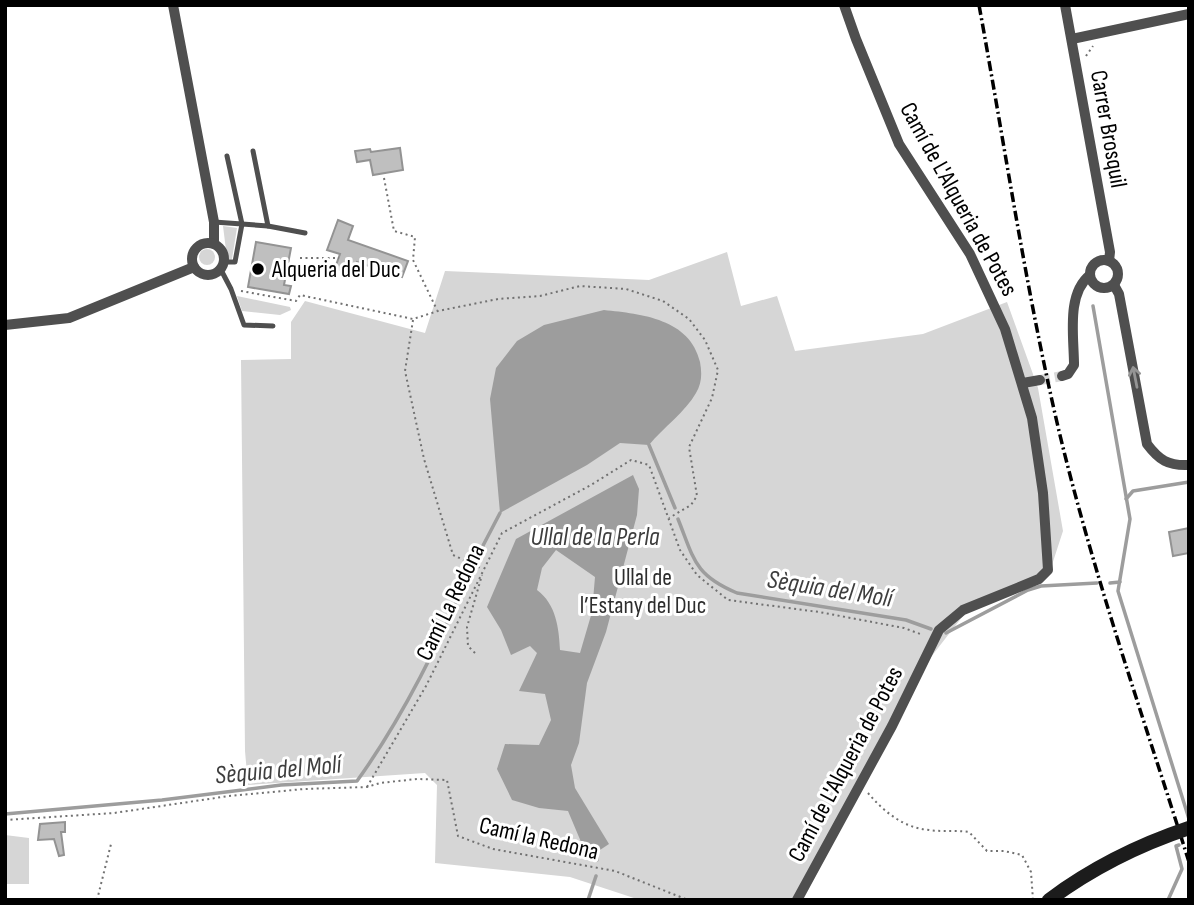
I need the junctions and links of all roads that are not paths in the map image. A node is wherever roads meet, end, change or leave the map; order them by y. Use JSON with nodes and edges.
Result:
{"nodes":[{"id":1,"x":173,"y":5,"type":"edge"},
{"id":2,"x":844,"y":5,"type":"edge"},
{"id":3,"x":1065,"y":5,"type":"edge"},
{"id":4,"x":1189,"y":14,"type":"edge"},
{"id":5,"x":1072,"y":39,"type":"junction"},
{"id":6,"x":253,"y":151,"type":"dead end"},
{"id":7,"x":227,"y":156,"type":"dead end"},
{"id":8,"x":214,"y":222,"type":"junction"},
{"id":9,"x":242,"y":224,"type":"junction"},
{"id":10,"x":268,"y":226,"type":"junction"},
{"id":11,"x":305,"y":233,"type":"dead end"},
{"id":12,"x":214,"y":244,"type":"junction"},
{"id":13,"x":1109,"y":261,"type":"junction"},
{"id":14,"x":222,"y":265,"type":"junction"},
{"id":15,"x":194,"y":267,"type":"junction"},
{"id":16,"x":1090,"y":275,"type":"junction"},
{"id":17,"x":1114,"y":285,"type":"junction"},
{"id":18,"x":5,"y":326,"type":"edge"},
{"id":19,"x":274,"y":326,"type":"dead end"},
{"id":20,"x":1062,"y":376,"type":"dead end"},
{"id":21,"x":1040,"y":380,"type":"tunnel mouth"},
{"id":22,"x":1023,"y":383,"type":"junction"},
{"id":23,"x":1189,"y":465,"type":"edge"},
{"id":24,"x":1189,"y":828,"type":"edge"},
{"id":25,"x":797,"y":900,"type":"edge"},
{"id":26,"x":1049,"y":900,"type":"edge"}],
"edges":[{"from":1,"to":8,"type":"street"},
{"from":2,"to":22,"type":"street","name":"Camí de L'Alqueria de Potes"},
{"from":3,"to":5,"type":"street","name":"Carrer Brosquil"},
{"from":4,"to":5,"type":"street"},
{"from":5,"to":13,"type":"street","name":"Carrer Brosquil"},
{"from":6,"to":10,"type":"lane"},
{"from":7,"to":9,"type":"lane"},
{"from":8,"to":9,"type":"lane"},
{"from":8,"to":12,"type":"street"},
{"from":9,"to":10,"type":"lane"},
{"from":9,"to":14,"type":"lane"},
{"from":10,"to":11,"type":"lane"},
{"from":12,"to":14,"type":"street"},
{"from":12,"to":15,"type":"street"},
{"from":13,"to":16,"type":"street"},
{"from":13,"to":17,"type":"street"},
{"from":14,"to":15,"type":"street"},
{"from":14,"to":19,"type":"lane"},
{"from":15,"to":18,"type":"street"},
{"from":16,"to":17,"type":"street"},
{"from":16,"to":20,"type":"street"},
{"from":23,"to":17,"type":"street","one_way":true},
{"from":21,"to":22,"type":"street"},
{"from":22,"to":25,"type":"street","name":"Camí de L'Alqueria de Potes"},
{"from":24,"to":26,"type":"main road","bridge":true}]}
